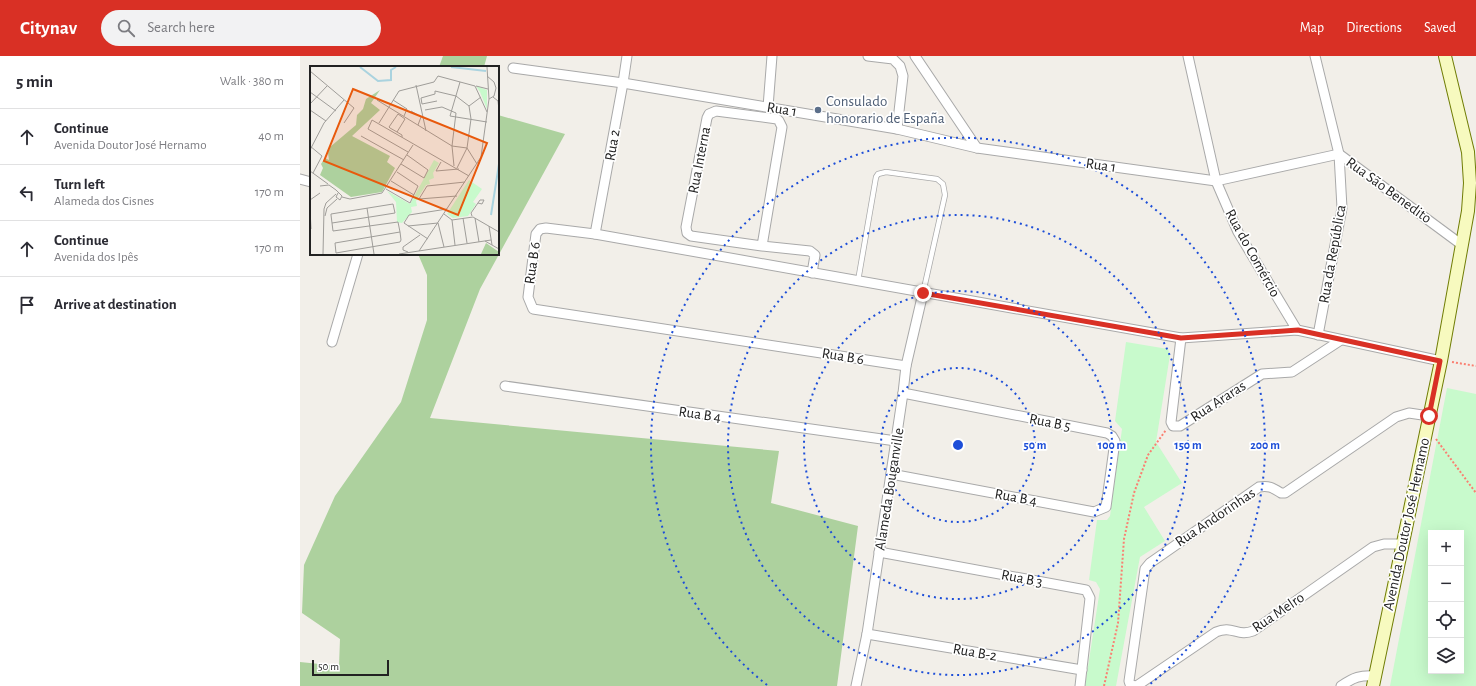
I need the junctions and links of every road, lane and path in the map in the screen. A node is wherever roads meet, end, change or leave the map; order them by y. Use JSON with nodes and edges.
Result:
{"nodes":[{"id":1,"x":627,"y":56,"type":"edge"},
{"id":2,"x":772,"y":56,"type":"edge"},
{"id":3,"x":868,"y":56,"type":"edge"},
{"id":4,"x":915,"y":56,"type":"edge"},
{"id":5,"x":1188,"y":56,"type":"edge"},
{"id":6,"x":1315,"y":56,"type":"edge"},
{"id":7,"x":1445,"y":56,"type":"edge"},
{"id":8,"x":513,"y":68,"type":"dead end"},
{"id":9,"x":623,"y":83,"type":"junction"},
{"id":10,"x":768,"y":107,"type":"junction"},
{"id":11,"x":897,"y":129,"type":"junction"},
{"id":12,"x":977,"y":148,"type":"junction"},
{"id":13,"x":1339,"y":154,"type":"junction"},
{"id":14,"x":300,"y":179,"type":"edge"},
{"id":15,"x":1216,"y":181,"type":"junction"},
{"id":16,"x":310,"y":182,"type":"edge"},
{"id":17,"x":595,"y":234,"type":"junction"},
{"id":18,"x":1462,"y":245,"type":"junction"},
{"id":19,"x":762,"y":246,"type":"junction"},
{"id":20,"x":358,"y":255,"type":"edge"},
{"id":21,"x":812,"y":273,"type":"junction"},
{"id":22,"x":858,"y":280,"type":"junction"},
{"id":23,"x":923,"y":293,"type":"junction"},
{"id":24,"x":1298,"y":330,"type":"junction"},
{"id":25,"x":1318,"y":335,"type":"junction"},
{"id":26,"x":1181,"y":338,"type":"junction"},
{"id":27,"x":1341,"y":340,"type":"junction"},
{"id":28,"x":332,"y":342,"type":"dead end"},
{"id":29,"x":1440,"y":361,"type":"junction"},
{"id":30,"x":906,"y":366,"type":"junction"},
{"id":31,"x":1476,"y":366,"type":"edge"},
{"id":32,"x":505,"y":386,"type":"dead end"},
{"id":33,"x":903,"y":393,"type":"junction"},
{"id":34,"x":1428,"y":421,"type":"junction"},
{"id":35,"x":1171,"y":422,"type":"junction"},
{"id":36,"x":896,"y":441,"type":"junction"},
{"id":37,"x":891,"y":474,"type":"junction"},
{"id":38,"x":1476,"y":493,"type":"edge"},
{"id":39,"x":1094,"y":512,"type":"joint"},
{"id":40,"x":1402,"y":544,"type":"junction"},
{"id":41,"x":879,"y":552,"type":"junction"},
{"id":42,"x":867,"y":634,"type":"junction"},
{"id":43,"x":1082,"y":670,"type":"junction"},
{"id":44,"x":1374,"y":681,"type":"edge"},
{"id":45,"x":1132,"y":684,"type":"edge"},
{"id":46,"x":856,"y":686,"type":"edge"},
{"id":47,"x":1080,"y":686,"type":"edge"},
{"id":48,"x":1104,"y":686,"type":"edge"},
{"id":49,"x":1341,"y":686,"type":"edge"}],
"edges":[{"from":1,"to":9,"type":"street","name":"Rua 2"},
{"from":2,"to":10,"type":"street"},
{"from":3,"to":11,"type":"street"},
{"from":4,"to":12,"type":"street"},
{"from":5,"to":15,"type":"street","name":"Rua do Comércio"},
{"from":6,"to":13,"type":"street","name":"Rua da República"},
{"from":7,"to":18,"type":"street","name":"Avenida Doutor José Hernamo"},
{"from":8,"to":9,"type":"street","name":"Rua 1"},
{"from":9,"to":10,"type":"street","name":"Rua 1"},
{"from":9,"to":17,"type":"street","name":"Rua 2"},
{"from":10,"to":11,"type":"street","name":"Rua 1"},
{"from":11,"to":12,"type":"street","name":"Rua 1"},
{"from":12,"to":15,"type":"street","name":"Rua 1"},
{"from":13,"to":15,"type":"street","name":"Rua São Benedito"},
{"from":13,"to":18,"type":"street","name":"Rua São Benedito"},
{"from":13,"to":25,"type":"street","name":"Rua da República"},
{"from":14,"to":16,"type":"street"},
{"from":15,"to":24,"type":"street","name":"Rua do Comércio"},
{"from":17,"to":21,"type":"street","name":"Rua B 6"},
{"from":17,"to":30,"type":"street","name":"Rua B 6"},
{"from":18,"to":29,"type":"street","name":"Avenida Doutor José Hernamo"},
{"from":19,"to":19,"type":"street","name":"Rua Interna"},
{"from":19,"to":21,"type":"street","name":"Rua Interna"},
{"from":20,"to":28,"type":"street"},
{"from":21,"to":22,"type":"street","name":"Rua B 6"},
{"from":22,"to":23,"type":"street","name":"Rua B 6"},
{"from":22,"to":23,"type":"lane"},
{"from":23,"to":26,"type":"street","name":"Rua B 6"},
{"from":23,"to":30,"type":"street","name":"Alameda Bouganville"},
{"from":24,"to":25,"type":"street","name":"Rua B 6"},
{"from":24,"to":26,"type":"street","name":"Rua B 6"},
{"from":25,"to":27,"type":"street","name":"Rua B 6"},
{"from":26,"to":35,"type":"street","name":"Rua Araras"},
{"from":27,"to":29,"type":"street","name":"Rua B 6"},
{"from":27,"to":35,"type":"street","name":"Rua Araras"},
{"from":29,"to":31,"type":"path"},
{"from":29,"to":34,"type":"street","name":"Avenida Doutor José Hernamo"},
{"from":30,"to":33,"type":"street","name":"Alameda Bouganville"},
{"from":32,"to":36,"type":"street","name":"Rua B 4"},
{"from":33,"to":36,"type":"street","name":"Alameda Bouganville"},
{"from":33,"to":39,"type":"street","name":"Rua B 5"},
{"from":34,"to":38,"type":"path"},
{"from":34,"to":40,"type":"street","name":"Avenida Doutor José Hernamo"},
{"from":34,"to":45,"type":"street","name":"Rua Andorinhas"},
{"from":35,"to":48,"type":"path"},
{"from":36,"to":37,"type":"street","name":"Alameda Bouganville"},
{"from":37,"to":39,"type":"street","name":"Rua B 4"},
{"from":37,"to":41,"type":"street","name":"Alameda Bouganville"},
{"from":40,"to":44,"type":"street","name":"Avenida Doutor José Hernamo"},
{"from":40,"to":45,"type":"street","name":"Rua Melro"},
{"from":41,"to":42,"type":"street","name":"Alameda Bouganville"},
{"from":41,"to":43,"type":"street","name":"Rua B 3"},
{"from":42,"to":43,"type":"street","name":"Rua B-2"},
{"from":42,"to":46,"type":"street","name":"Alameda Bouganville"},
{"from":43,"to":47,"type":"street"},
{"from":44,"to":49,"type":"street"}]}
